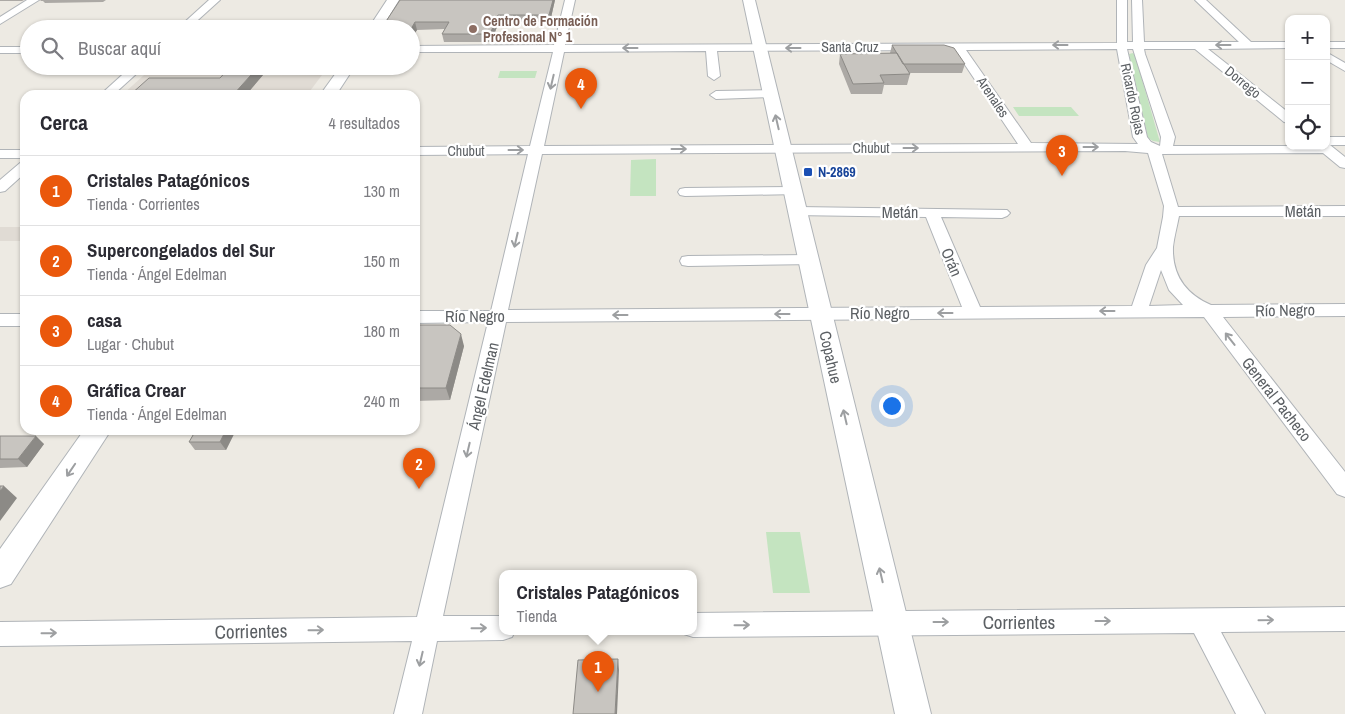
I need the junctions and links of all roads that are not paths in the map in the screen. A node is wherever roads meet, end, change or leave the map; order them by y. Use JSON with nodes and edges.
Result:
{"nodes":[{"id":1,"x":34,"y":0,"type":"edge"},
{"id":2,"x":215,"y":0,"type":"edge"},
{"id":3,"x":393,"y":0,"type":"edge"},
{"id":4,"x":570,"y":0,"type":"edge"},
{"id":5,"x":749,"y":0,"type":"edge"},
{"id":6,"x":1122,"y":0,"type":"edge"},
{"id":7,"x":1137,"y":0,"type":"edge"},
{"id":8,"x":1200,"y":0,"type":"edge"},
{"id":9,"x":192,"y":20,"type":"edge"},
{"id":10,"x":380,"y":20,"type":"edge"},
{"id":11,"x":0,"y":21,"type":"edge"},
{"id":12,"x":1122,"y":45,"type":"junction"},
{"id":13,"x":1138,"y":45,"type":"junction"},
{"id":14,"x":1197,"y":45,"type":"junction"},
{"id":15,"x":1248,"y":45,"type":"junction"},
{"id":16,"x":1285,"y":45,"type":"edge"},
{"id":17,"x":1330,"y":45,"type":"edge"},
{"id":18,"x":1345,"y":45,"type":"edge"},
{"id":19,"x":958,"y":46,"type":"junction"},
{"id":20,"x":711,"y":48,"type":"junction"},
{"id":21,"x":760,"y":48,"type":"junction"},
{"id":22,"x":420,"y":49,"type":"edge"},
{"id":23,"x":559,"y":49,"type":"junction"},
{"id":24,"x":0,"y":50,"type":"edge"},
{"id":25,"x":20,"y":50,"type":"edge"},
{"id":26,"x":1330,"y":58,"type":"edge"},
{"id":27,"x":1345,"y":68,"type":"edge"},
{"id":28,"x":129,"y":75,"type":"edge"},
{"id":29,"x":342,"y":75,"type":"edge"},
{"id":30,"x":714,"y":76,"type":"dead end"},
{"id":31,"x":112,"y":90,"type":"edge"},
{"id":32,"x":331,"y":90,"type":"edge"},
{"id":33,"x":771,"y":94,"type":"junction"},
{"id":34,"x":716,"y":95,"type":"dead end"},
{"id":35,"x":1285,"y":116,"type":"edge"},
{"id":36,"x":1345,"y":141,"type":"edge"},
{"id":37,"x":1330,"y":144,"type":"edge"},
{"id":38,"x":1285,"y":146,"type":"edge"},
{"id":39,"x":1027,"y":147,"type":"junction"},
{"id":40,"x":783,"y":148,"type":"junction"},
{"id":41,"x":1160,"y":149,"type":"junction"},
{"id":42,"x":536,"y":150,"type":"junction"},
{"id":43,"x":1330,"y":150,"type":"edge"},
{"id":44,"x":420,"y":151,"type":"edge"},
{"id":45,"x":0,"y":154,"type":"edge"},
{"id":46,"x":20,"y":154,"type":"edge"},
{"id":47,"x":1345,"y":164,"type":"edge"},
{"id":48,"x":20,"y":170,"type":"edge"},
{"id":49,"x":0,"y":188,"type":"edge"},
{"id":50,"x":685,"y":192,"type":"dead end"},
{"id":51,"x":795,"y":201,"type":"junction"},
{"id":52,"x":1345,"y":211,"type":"edge"},
{"id":53,"x":931,"y":212,"type":"junction"},
{"id":54,"x":1002,"y":212,"type":"dead end"},
{"id":55,"x":1172,"y":212,"type":"junction"},
{"id":56,"x":1165,"y":248,"type":"junction"},
{"id":57,"x":809,"y":260,"type":"junction"},
{"id":58,"x":688,"y":261,"type":"dead end"},
{"id":59,"x":1345,"y":310,"type":"edge"},
{"id":60,"x":1139,"y":311,"type":"junction"},
{"id":61,"x":1208,"y":311,"type":"junction"},
{"id":62,"x":973,"y":312,"type":"junction"},
{"id":63,"x":821,"y":314,"type":"junction"},
{"id":64,"x":498,"y":316,"type":"junction"},
{"id":65,"x":420,"y":317,"type":"edge"},
{"id":66,"x":0,"y":320,"type":"edge"},
{"id":67,"x":20,"y":320,"type":"edge"},
{"id":68,"x":95,"y":435,"type":"edge"},
{"id":69,"x":1345,"y":488,"type":"edge"},
{"id":70,"x":0,"y":574,"type":"edge"},
{"id":71,"x":1345,"y":619,"type":"edge"},
{"id":72,"x":1201,"y":620,"type":"junction"},
{"id":73,"x":892,"y":623,"type":"junction"},
{"id":74,"x":697,"y":625,"type":"edge"},
{"id":75,"x":428,"y":628,"type":"junction"},
{"id":76,"x":499,"y":628,"type":"edge"},
{"id":77,"x":0,"y":634,"type":"edge"},
{"id":78,"x":408,"y":714,"type":"edge"},
{"id":79,"x":913,"y":714,"type":"edge"},
{"id":80,"x":1251,"y":714,"type":"edge"}],
"edges":[{"from":1,"to":11,"type":"street"},
{"from":2,"to":9,"type":"street"},
{"from":3,"to":10,"type":"street"},
{"from":4,"to":23,"type":"street","name":"Ángel Edelman"},
{"from":5,"to":21,"type":"street","name":"Copahue"},
{"from":6,"to":12,"type":"street","name":"Ricardo Rojas"},
{"from":7,"to":13,"type":"street","name":"Ricardo Rojas"},
{"from":8,"to":15,"type":"street"},
{"from":12,"to":13,"type":"street","name":"Santa Cruz"},
{"from":12,"to":19,"type":"street","name":"Santa Cruz","one_way":true},
{"from":12,"to":41,"type":"street","name":"Ricardo Rojas"},
{"from":13,"to":14,"type":"street","name":"Santa Cruz"},
{"from":13,"to":41,"type":"street","name":"Ricardo Rojas"},
{"from":15,"to":14,"type":"street","name":"Santa Cruz","one_way":true},
{"from":14,"to":35,"type":"street","name":"Dorrego"},
{"from":15,"to":16,"type":"street","name":"Santa Cruz"},
{"from":17,"to":18,"type":"street"},
{"from":19,"to":21,"type":"street","name":"Santa Cruz","one_way":true},
{"from":19,"to":39,"type":"street","name":"Arenales"},
{"from":20,"to":21,"type":"street","name":"Santa Cruz"},
{"from":20,"to":23,"type":"street","name":"Santa Cruz","one_way":true},
{"from":20,"to":30,"type":"street"},
{"from":21,"to":33,"type":"street","name":"Copahue"},
{"from":22,"to":23,"type":"street","name":"Santa Cruz"},
{"from":23,"to":42,"type":"street","name":"Ángel Edelman","one_way":true},
{"from":24,"to":25,"type":"street"},
{"from":26,"to":27,"type":"street"},
{"from":28,"to":31,"type":"street"},
{"from":29,"to":32,"type":"street"},
{"from":33,"to":34,"type":"street"},
{"from":40,"to":33,"type":"street","name":"Copahue","one_way":true},
{"from":36,"to":37,"type":"street","name":"Chubut"},
{"from":38,"to":41,"type":"street","name":"Chubut"},
{"from":40,"to":39,"type":"street","name":"Chubut","one_way":true},
{"from":39,"to":41,"type":"street","name":"Chubut","one_way":true},
{"from":42,"to":40,"type":"street","name":"Chubut","one_way":true},
{"from":40,"to":51,"type":"street","name":"Copahue"},
{"from":41,"to":55,"type":"street","name":"Ricardo Rojas"},
{"from":44,"to":42,"type":"street","name":"Chubut","one_way":true},
{"from":42,"to":64,"type":"street","name":"Ángel Edelman","one_way":true},
{"from":43,"to":47,"type":"street"},
{"from":45,"to":46,"type":"street"},
{"from":48,"to":49,"type":"street"},
{"from":50,"to":51,"type":"street","name":"Metán"},
{"from":51,"to":53,"type":"street","name":"Metán"},
{"from":51,"to":57,"type":"street","name":"Copahue"},
{"from":52,"to":55,"type":"street","name":"Metán"},
{"from":53,"to":54,"type":"street","name":"Metán"},
{"from":53,"to":62,"type":"street","name":"Orán"},
{"from":55,"to":56,"type":"street","name":"Ricardo Rojas"},
{"from":56,"to":60,"type":"street","name":"Ricardo Rojas"},
{"from":56,"to":61,"type":"street","name":"Ricardo Rojas"},
{"from":57,"to":58,"type":"street"},
{"from":57,"to":63,"type":"street","name":"Copahue"},
{"from":59,"to":61,"type":"street","name":"Río Negro"},
{"from":60,"to":61,"type":"street","name":"Río Negro"},
{"from":60,"to":62,"type":"street","name":"Río Negro","one_way":true},
{"from":69,"to":61,"type":"street","name":"General Pacheco","one_way":true},
{"from":62,"to":63,"type":"street","name":"Río Negro","one_way":true},
{"from":63,"to":64,"type":"street","name":"Río Negro","one_way":true},
{"from":73,"to":63,"type":"street","name":"Copahue","one_way":true},
{"from":64,"to":65,"type":"street","name":"Río Negro"},
{"from":64,"to":75,"type":"street","name":"Ángel Edelman","one_way":true},
{"from":66,"to":67,"type":"street"},
{"from":68,"to":70,"type":"street","one_way":true},
{"from":72,"to":71,"type":"street","name":"Corrientes","one_way":true},
{"from":73,"to":72,"type":"street","name":"Corrientes","one_way":true},
{"from":72,"to":80,"type":"street"},
{"from":74,"to":73,"type":"street","name":"Corrientes","one_way":true},
{"from":73,"to":79,"type":"street","name":"Copahue"},
{"from":75,"to":76,"type":"street","name":"Corrientes","one_way":true},
{"from":77,"to":75,"type":"street","name":"Corrientes","one_way":true},
{"from":75,"to":78,"type":"street","name":"Ángel Edelman","one_way":true}]}
